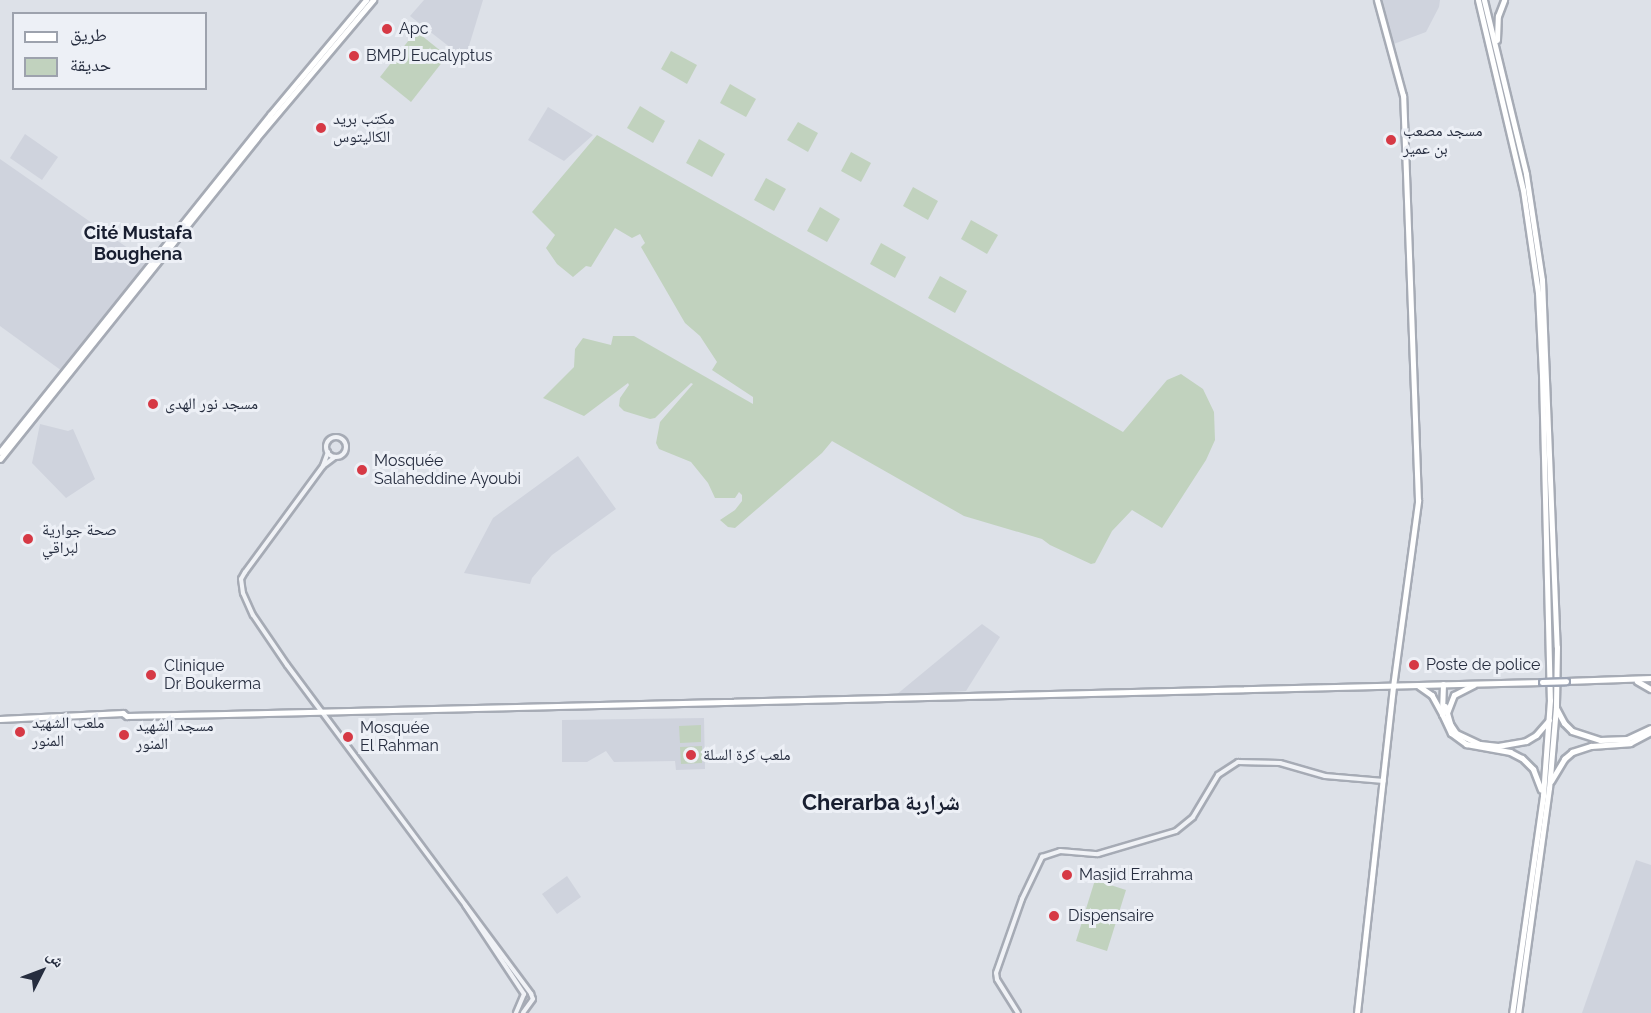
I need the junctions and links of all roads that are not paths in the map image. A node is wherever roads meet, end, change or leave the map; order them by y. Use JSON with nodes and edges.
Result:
{"nodes":[{"id":1,"x":366,"y":0,"type":"edge"},
{"id":2,"x":373,"y":0,"type":"edge"},
{"id":3,"x":1377,"y":0,"type":"edge"},
{"id":4,"x":1476,"y":0,"type":"edge"},
{"id":5,"x":1484,"y":0,"type":"edge"},
{"id":6,"x":1504,"y":0,"type":"edge"},
{"id":7,"x":1499,"y":60,"type":"junction"},
{"id":8,"x":0,"y":452,"type":"edge"},
{"id":9,"x":328,"y":452,"type":"junction"},
{"id":10,"x":335,"y":457,"type":"junction"},
{"id":11,"x":0,"y":459,"type":"edge"},
{"id":12,"x":323,"y":466,"type":"junction"},
{"id":13,"x":1651,"y":678,"type":"edge"},
{"id":14,"x":1632,"y":679,"type":"junction"},
{"id":15,"x":1480,"y":683,"type":"junction"},
{"id":16,"x":1394,"y":684,"type":"junction"},
{"id":17,"x":1413,"y":684,"type":"junction"},
{"id":18,"x":1445,"y":684,"type":"junction"},
{"id":19,"x":1651,"y":689,"type":"edge"},
{"id":20,"x":1556,"y":707,"type":"junction"},
{"id":21,"x":324,"y":712,"type":"junction"},
{"id":22,"x":1444,"y":715,"type":"junction"},
{"id":23,"x":0,"y":719,"type":"edge"},
{"id":24,"x":1550,"y":719,"type":"junction"},
{"id":25,"x":1651,"y":730,"type":"edge"},
{"id":26,"x":1384,"y":781,"type":"junction"},
{"id":27,"x":1549,"y":788,"type":"junction"},
{"id":28,"x":1543,"y":795,"type":"junction"},
{"id":29,"x":465,"y":904,"type":"junction"},
{"id":30,"x":516,"y":1013,"type":"edge"},
{"id":31,"x":524,"y":1013,"type":"edge"},
{"id":32,"x":1018,"y":1013,"type":"edge"},
{"id":33,"x":1357,"y":1013,"type":"edge"},
{"id":34,"x":1512,"y":1013,"type":"edge"},
{"id":35,"x":1518,"y":1013,"type":"edge"}],
"edges":[{"from":1,"to":8,"type":"main road"},
{"from":2,"to":11,"type":"main road"},
{"from":3,"to":16,"type":"main road"},
{"from":4,"to":24,"type":"highway"},
{"from":5,"to":7,"type":"highway"},
{"from":6,"to":7,"type":"highway"},
{"from":7,"to":20,"type":"highway"},
{"from":9,"to":10,"type":"street"},
{"from":9,"to":10,"type":"street"},
{"from":9,"to":12,"type":"street"},
{"from":10,"to":12,"type":"street"},
{"from":12,"to":21,"type":"street"},
{"from":13,"to":14,"type":"main road"},
{"from":14,"to":15,"type":"main road","bridge":true},
{"from":14,"to":19,"type":"main road"},
{"from":15,"to":18,"type":"main road"},
{"from":15,"to":22,"type":"main road"},
{"from":16,"to":17,"type":"main road"},
{"from":16,"to":21,"type":"main road"},
{"from":16,"to":26,"type":"main road"},
{"from":17,"to":18,"type":"main road"},
{"from":17,"to":22,"type":"main road"},
{"from":18,"to":22,"type":"highway"},
{"from":20,"to":25,"type":"highway"},
{"from":20,"to":27,"type":"highway"},
{"from":21,"to":23,"type":"main road"},
{"from":21,"to":29,"type":"street"},
{"from":22,"to":24,"type":"highway"},
{"from":22,"to":28,"type":"highway"},
{"from":24,"to":28,"type":"highway"},
{"from":25,"to":27,"type":"highway"},
{"from":26,"to":32,"type":"street"},
{"from":26,"to":33,"type":"main road"},
{"from":27,"to":35,"type":"highway"},
{"from":28,"to":34,"type":"highway"},
{"from":29,"to":30,"type":"street"},
{"from":29,"to":31,"type":"street"}]}
